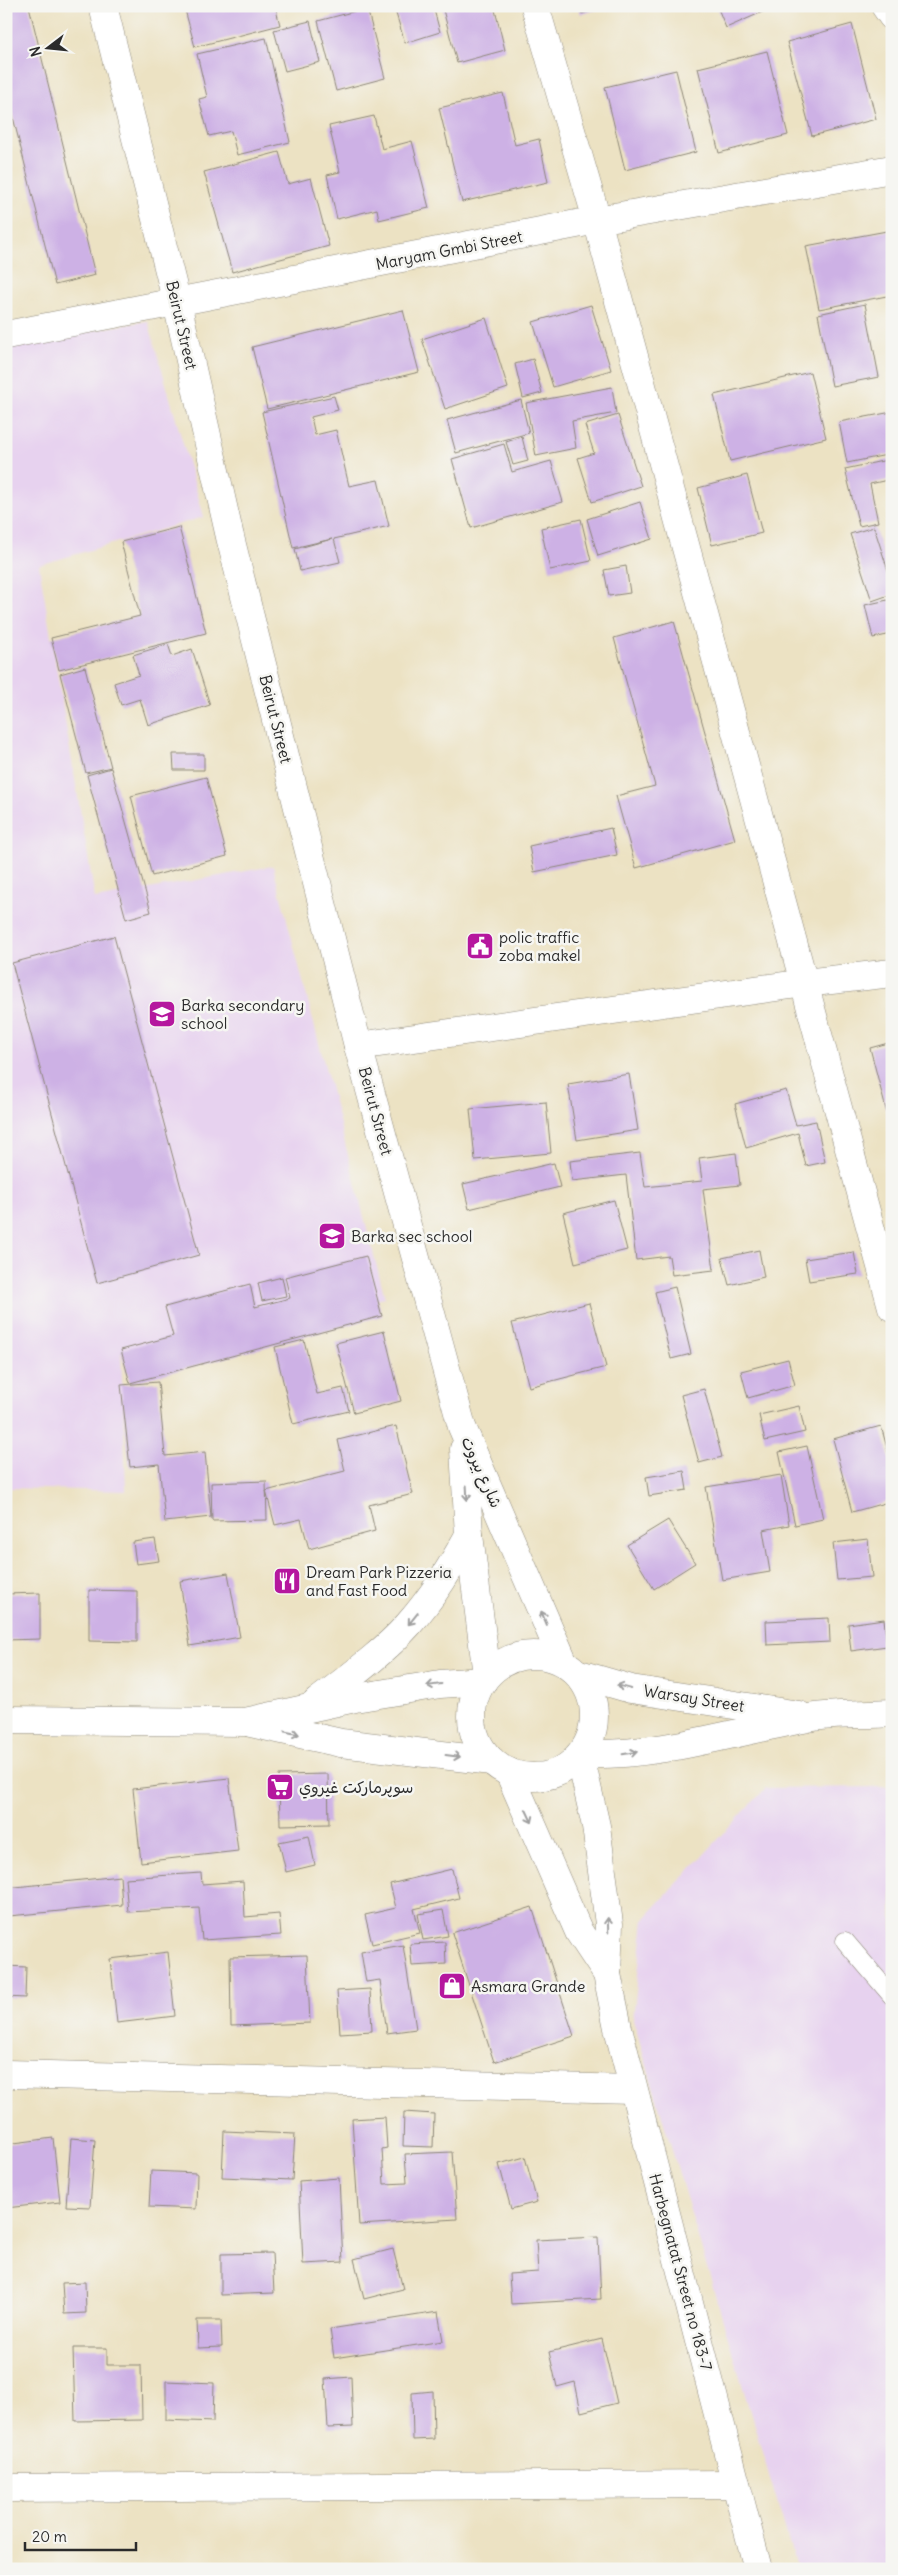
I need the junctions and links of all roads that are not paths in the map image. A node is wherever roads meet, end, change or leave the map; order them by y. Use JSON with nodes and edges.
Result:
{"nodes":[{"id":1,"x":103,"y":6,"type":"edge"},
{"id":2,"x":535,"y":6,"type":"edge"},
{"id":3,"x":885,"y":6,"type":"edge"},
{"id":4,"x":892,"y":16,"type":"edge"},
{"id":5,"x":892,"y":169,"type":"edge"},
{"id":6,"x":597,"y":220,"type":"junction"},
{"id":7,"x":177,"y":303,"type":"junction"},
{"id":8,"x":6,"y":335,"type":"edge"},
{"id":9,"x":892,"y":973,"type":"edge"},
{"id":10,"x":805,"y":983,"type":"junction"},
{"id":11,"x":358,"y":1046,"type":"junction"},
{"id":12,"x":892,"y":1308,"type":"edge"},
{"id":13,"x":462,"y":1427,"type":"junction"},
{"id":14,"x":470,"y":1535,"type":"junction"},
{"id":15,"x":571,"y":1669,"type":"junction"},
{"id":16,"x":485,"y":1678,"type":"junction"},
{"id":17,"x":312,"y":1706,"type":"junction"},
{"id":18,"x":892,"y":1713,"type":"edge"},
{"id":19,"x":810,"y":1718,"type":"junction"},
{"id":20,"x":6,"y":1720,"type":"edge"},
{"id":21,"x":245,"y":1722,"type":"junction"},
{"id":22,"x":580,"y":1755,"type":"junction"},
{"id":23,"x":500,"y":1766,"type":"junction"},
{"id":24,"x":845,"y":1941,"type":"dead end"},
{"id":25,"x":607,"y":1974,"type":"junction"},
{"id":26,"x":892,"y":1996,"type":"edge"},
{"id":27,"x":6,"y":2074,"type":"edge"},
{"id":28,"x":633,"y":2089,"type":"junction"},
{"id":29,"x":736,"y":2484,"type":"junction"},
{"id":30,"x":6,"y":2488,"type":"edge"},
{"id":31,"x":758,"y":2569,"type":"edge"}],
"edges":[{"from":1,"to":7,"type":"main road","name":"Beirut Street"},
{"from":2,"to":6,"type":"main road"},
{"from":3,"to":4,"type":"main road"},
{"from":5,"to":6,"type":"main road","name":"Maryam Gmbi Street"},
{"from":6,"to":7,"type":"main road","name":"Maryam Gmbi Street"},
{"from":6,"to":10,"type":"main road"},
{"from":7,"to":8,"type":"main road","name":"Maryam Gmbi Street"},
{"from":7,"to":11,"type":"main road","name":"Beirut Street"},
{"from":9,"to":10,"type":"main road"},
{"from":10,"to":11,"type":"main road"},
{"from":10,"to":12,"type":"main road"},
{"from":11,"to":13,"type":"main road","name":"Beirut Street"},
{"from":13,"to":14,"type":"main road","name":"شارع بيروت","one_way":true},
{"from":15,"to":13,"type":"main road","name":"شارع بيروت","one_way":true},
{"from":14,"to":16,"type":"main road","name":"شارع بيروت"},
{"from":14,"to":17,"type":"main road","one_way":true},
{"from":15,"to":16,"type":"main road"},
{"from":19,"to":15,"type":"main road","name":"Warsay Street","one_way":true},
{"from":15,"to":22,"type":"main road"},
{"from":16,"to":17,"type":"main road","one_way":true},
{"from":16,"to":23,"type":"main road"},
{"from":17,"to":21,"type":"main road"},
{"from":18,"to":19,"type":"main road","name":"Warsay Street"},
{"from":22,"to":19,"type":"main road","name":"Warsay Street","one_way":true},
{"from":20,"to":21,"type":"main road"},
{"from":21,"to":23,"type":"main road","one_way":true},
{"from":22,"to":23,"type":"main road"},
{"from":25,"to":22,"type":"main road","one_way":true},
{"from":23,"to":25,"type":"main road","one_way":true},
{"from":24,"to":26,"type":"lane"},
{"from":25,"to":28,"type":"main road","name":"Harbegnatat Street no 183-7"},
{"from":27,"to":28,"type":"main road"},
{"from":28,"to":29,"type":"main road","name":"Harbegnatat Street no 183-7"},
{"from":29,"to":30,"type":"main road"},
{"from":29,"to":31,"type":"main road","name":"Harbegnatat Street no 183-7"}]}
